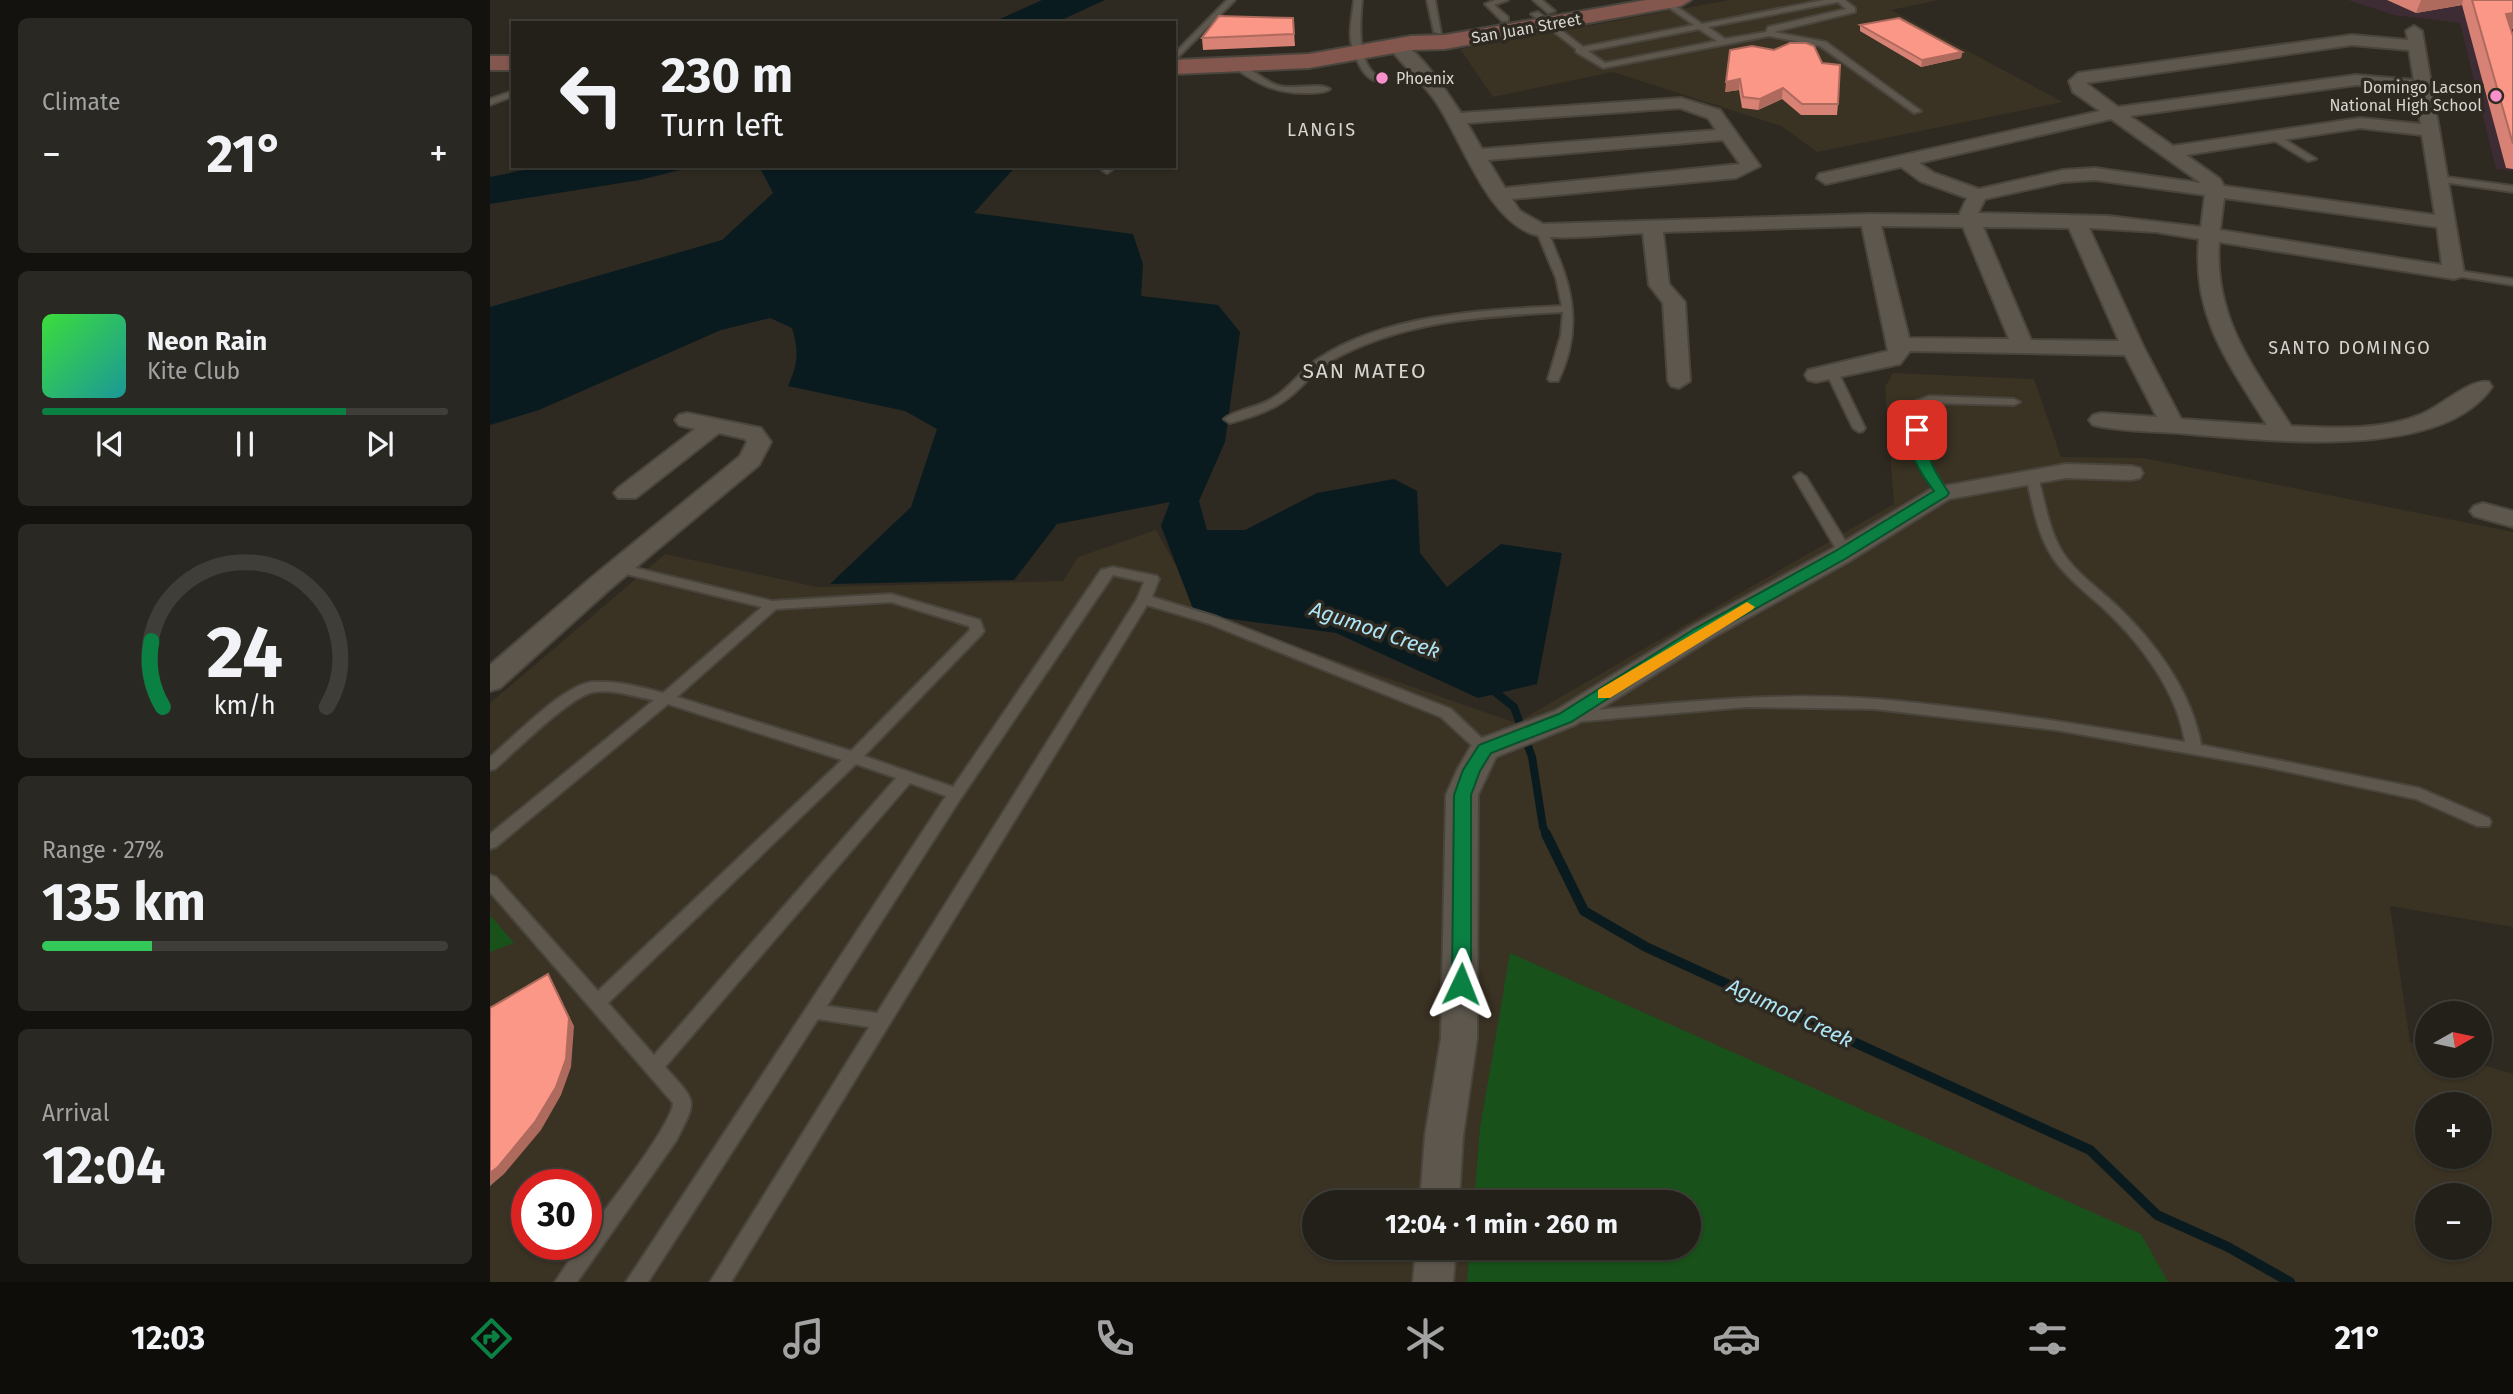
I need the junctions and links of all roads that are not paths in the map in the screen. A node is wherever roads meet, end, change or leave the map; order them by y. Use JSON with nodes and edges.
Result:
{"nodes":[{"id":1,"x":1231,"y":0,"type":"edge"},
{"id":2,"x":1358,"y":0,"type":"edge"},
{"id":3,"x":1431,"y":0,"type":"edge"},
{"id":4,"x":1616,"y":0,"type":"edge"},
{"id":5,"x":1839,"y":0,"type":"edge"},
{"id":6,"x":1670,"y":1,"type":"edge"},
{"id":7,"x":1505,"y":9,"type":"edge"},
{"id":8,"x":1543,"y":12,"type":"edge"},
{"id":9,"x":1702,"y":27,"type":"junction"},
{"id":10,"x":1438,"y":32,"type":"junction"},
{"id":11,"x":1769,"y":34,"type":"junction"},
{"id":12,"x":1724,"y":42,"type":"junction"},
{"id":13,"x":1403,"y":45,"type":"junction"},
{"id":14,"x":1579,"y":50,"type":"junction"},
{"id":15,"x":1359,"y":52,"type":"junction"},
{"id":16,"x":1176,"y":57,"type":"edge"},
{"id":17,"x":490,"y":63,"type":"edge"},
{"id":18,"x":511,"y":63,"type":"edge"},
{"id":19,"x":1238,"y":66,"type":"junction"},
{"id":20,"x":1176,"y":67,"type":"edge"},
{"id":21,"x":1376,"y":79,"type":"dead end"},
{"id":22,"x":2423,"y":86,"type":"junction"},
{"id":23,"x":1326,"y":89,"type":"dead end"},
{"id":24,"x":511,"y":94,"type":"edge"},
{"id":25,"x":490,"y":102,"type":"edge"},
{"id":26,"x":1917,"y":111,"type":"dead end"},
{"id":27,"x":2115,"y":113,"type":"junction"},
{"id":28,"x":1456,"y":119,"type":"junction"},
{"id":29,"x":2432,"y":131,"type":"junction"},
{"id":30,"x":1730,"y":134,"type":"junction"},
{"id":31,"x":2273,"y":136,"type":"junction"},
{"id":32,"x":2171,"y":152,"type":"junction"},
{"id":33,"x":1478,"y":155,"type":"junction"},
{"id":34,"x":1902,"y":159,"type":"junction"},
{"id":35,"x":2311,"y":159,"type":"dead end"},
{"id":36,"x":1826,"y":178,"type":"dead end"},
{"id":37,"x":2439,"y":179,"type":"junction"},
{"id":38,"x":2215,"y":189,"type":"junction"},
{"id":39,"x":2513,"y":189,"type":"edge"},
{"id":40,"x":1501,"y":194,"type":"junction"},
{"id":41,"x":1978,"y":195,"type":"junction"},
{"id":42,"x":1870,"y":220,"type":"junction"},
{"id":43,"x":1970,"y":220,"type":"junction"},
{"id":44,"x":2076,"y":221,"type":"junction"},
{"id":45,"x":2447,"y":223,"type":"junction"},
{"id":46,"x":1652,"y":227,"type":"junction"},
{"id":47,"x":1541,"y":230,"type":"junction"},
{"id":48,"x":2210,"y":235,"type":"junction"},
{"id":49,"x":2454,"y":273,"type":"junction"},
{"id":50,"x":2513,"y":282,"type":"edge"},
{"id":51,"x":1568,"y":309,"type":"junction"},
{"id":52,"x":1900,"y":344,"type":"junction"},
{"id":53,"x":2023,"y":346,"type":"junction"},
{"id":54,"x":2133,"y":348,"type":"junction"},
{"id":55,"x":1824,"y":374,"type":"joint"},
{"id":56,"x":1554,"y":379,"type":"dead end"},
{"id":57,"x":1679,"y":381,"type":"dead end"},
{"id":58,"x":2481,"y":387,"type":"dead end"},
{"id":59,"x":2014,"y":401,"type":"dead end"},
{"id":60,"x":1230,"y":419,"type":"dead end"},
{"id":61,"x":687,"y":420,"type":"dead end"},
{"id":62,"x":2101,"y":420,"type":"dead end"},
{"id":63,"x":2172,"y":424,"type":"junction"},
{"id":64,"x":715,"y":425,"type":"junction"},
{"id":65,"x":1859,"y":428,"type":"dead end"},
{"id":66,"x":2282,"y":431,"type":"junction"},
{"id":67,"x":2131,"y":473,"type":"dead end"},
{"id":68,"x":1800,"y":477,"type":"dead end"},
{"id":69,"x":2032,"y":477,"type":"junction"},
{"id":70,"x":627,"y":493,"type":"dead end"},
{"id":71,"x":1942,"y":493,"type":"junction"},
{"id":72,"x":2483,"y":511,"type":"dead end"},
{"id":73,"x":2513,"y":519,"type":"edge"},
{"id":74,"x":1845,"y":552,"type":"junction"},
{"id":75,"x":620,"y":568,"type":"junction"},
{"id":76,"x":1144,"y":599,"type":"junction"},
{"id":77,"x":772,"y":605,"type":"junction"},
{"id":78,"x":490,"y":681,"type":"edge"},
{"id":79,"x":665,"y":699,"type":"junction"},
{"id":80,"x":1559,"y":720,"type":"junction"},
{"id":81,"x":1490,"y":747,"type":"junction"},
{"id":82,"x":2194,"y":749,"type":"junction"},
{"id":83,"x":853,"y":758,"type":"junction"},
{"id":84,"x":490,"y":765,"type":"edge"},
{"id":85,"x":907,"y":776,"type":"junction"},
{"id":86,"x":956,"y":794,"type":"junction"},
{"id":87,"x":2483,"y":822,"type":"dead end"},
{"id":88,"x":490,"y":842,"type":"edge"},
{"id":89,"x":490,"y":881,"type":"edge"},
{"id":90,"x":598,"y":1002,"type":"junction"},
{"id":91,"x":813,"y":1011,"type":"junction"},
{"id":92,"x":882,"y":1021,"type":"junction"},
{"id":93,"x":654,"y":1067,"type":"junction"},
{"id":94,"x":1440,"y":1190,"type":"edge"},
{"id":95,"x":1435,"y":1260,"type":"edge"},
{"id":96,"x":565,"y":1282,"type":"edge"},
{"id":97,"x":636,"y":1282,"type":"edge"},
{"id":98,"x":720,"y":1282,"type":"edge"},
{"id":99,"x":1433,"y":1282,"type":"edge"}],
"edges":[{"from":1,"to":16,"type":"lane"},
{"from":2,"to":15,"type":"lane"},
{"from":3,"to":10,"type":"lane"},
{"from":4,"to":8,"type":"main road","name":"San Juan Street"},
{"from":5,"to":9,"type":"lane"},
{"from":5,"to":11,"type":"lane"},
{"from":6,"to":8,"type":"main road","name":"San Juan Street"},
{"from":6,"to":9,"type":"lane"},
{"from":7,"to":8,"type":"main road","name":"San Juan Street"},
{"from":7,"to":10,"type":"main road","name":"San Juan Street"},
{"from":8,"to":13,"type":"main road","name":"San Juan Street"},
{"from":8,"to":14,"type":"lane"},
{"from":9,"to":12,"type":"lane"},
{"from":9,"to":14,"type":"lane"},
{"from":10,"to":13,"type":"main road","name":"San Juan Street"},
{"from":11,"to":12,"type":"lane"},
{"from":11,"to":26,"type":"lane"},
{"from":12,"to":14,"type":"lane"},
{"from":13,"to":15,"type":"main road","name":"San Juan Street"},
{"from":13,"to":28,"type":"street"},
{"from":15,"to":19,"type":"main road","name":"San Juan Street"},
{"from":15,"to":21,"type":"lane"},
{"from":17,"to":18,"type":"main road"},
{"from":19,"to":20,"type":"main road","name":"San Juan Street"},
{"from":19,"to":23,"type":"lane"},
{"from":22,"to":27,"type":"street"},
{"from":22,"to":27,"type":"street"},
{"from":22,"to":29,"type":"street"},
{"from":24,"to":25,"type":"lane"},
{"from":27,"to":32,"type":"street"},
{"from":27,"to":34,"type":"street"},
{"from":28,"to":30,"type":"street"},
{"from":28,"to":33,"type":"street"},
{"from":29,"to":31,"type":"street"},
{"from":29,"to":37,"type":"street"},
{"from":30,"to":33,"type":"street"},
{"from":30,"to":40,"type":"street"},
{"from":31,"to":32,"type":"street"},
{"from":31,"to":35,"type":"lane"},
{"from":32,"to":38,"type":"street"},
{"from":33,"to":40,"type":"street"},
{"from":34,"to":36,"type":"street"},
{"from":34,"to":41,"type":"street"},
{"from":37,"to":39,"type":"lane"},
{"from":37,"to":45,"type":"street"},
{"from":38,"to":41,"type":"street"},
{"from":38,"to":45,"type":"street"},
{"from":38,"to":48,"type":"street"},
{"from":40,"to":47,"type":"street"},
{"from":41,"to":43,"type":"street"},
{"from":42,"to":43,"type":"street"},
{"from":42,"to":46,"type":"street"},
{"from":42,"to":52,"type":"street"},
{"from":43,"to":44,"type":"street"},
{"from":43,"to":53,"type":"street"},
{"from":44,"to":48,"type":"street"},
{"from":44,"to":54,"type":"street"},
{"from":45,"to":49,"type":"street"},
{"from":46,"to":47,"type":"street"},
{"from":46,"to":57,"type":"street"},
{"from":47,"to":51,"type":"lane"},
{"from":48,"to":49,"type":"street"},
{"from":48,"to":66,"type":"street"},
{"from":49,"to":50,"type":"lane"},
{"from":51,"to":56,"type":"lane"},
{"from":51,"to":60,"type":"lane"},
{"from":52,"to":53,"type":"street"},
{"from":52,"to":55,"type":"street"},
{"from":53,"to":54,"type":"street"},
{"from":54,"to":63,"type":"street"},
{"from":55,"to":65,"type":"lane"},
{"from":58,"to":66,"type":"street"},
{"from":59,"to":71,"type":"lane"},
{"from":61,"to":64,"type":"street"},
{"from":62,"to":63,"type":"street"},
{"from":63,"to":66,"type":"street"},
{"from":64,"to":70,"type":"street"},
{"from":64,"to":75,"type":"street"},
{"from":67,"to":69,"type":"street"},
{"from":68,"to":74,"type":"lane"},
{"from":69,"to":71,"type":"street"},
{"from":69,"to":82,"type":"lane"},
{"from":71,"to":74,"type":"street"},
{"from":72,"to":73,"type":"street"},
{"from":74,"to":80,"type":"street"},
{"from":75,"to":77,"type":"lane"},
{"from":75,"to":78,"type":"street"},
{"from":76,"to":81,"type":"lane"},
{"from":76,"to":86,"type":"lane"},
{"from":76,"to":92,"type":"lane"},
{"from":77,"to":79,"type":"lane"},
{"from":77,"to":83,"type":"lane"},
{"from":79,"to":83,"type":"lane"},
{"from":79,"to":84,"type":"lane"},
{"from":79,"to":88,"type":"lane"},
{"from":80,"to":81,"type":"street"},
{"from":80,"to":82,"type":"lane"},
{"from":81,"to":94,"type":"street"},
{"from":82,"to":87,"type":"lane"},
{"from":83,"to":85,"type":"lane"},
{"from":83,"to":90,"type":"lane"},
{"from":85,"to":86,"type":"lane"},
{"from":85,"to":93,"type":"lane"},
{"from":86,"to":91,"type":"lane"},
{"from":89,"to":90,"type":"lane"},
{"from":90,"to":93,"type":"lane"},
{"from":91,"to":92,"type":"lane"},
{"from":91,"to":97,"type":"lane"},
{"from":92,"to":98,"type":"lane"},
{"from":93,"to":96,"type":"lane"},
{"from":95,"to":99,"type":"street"}]}
